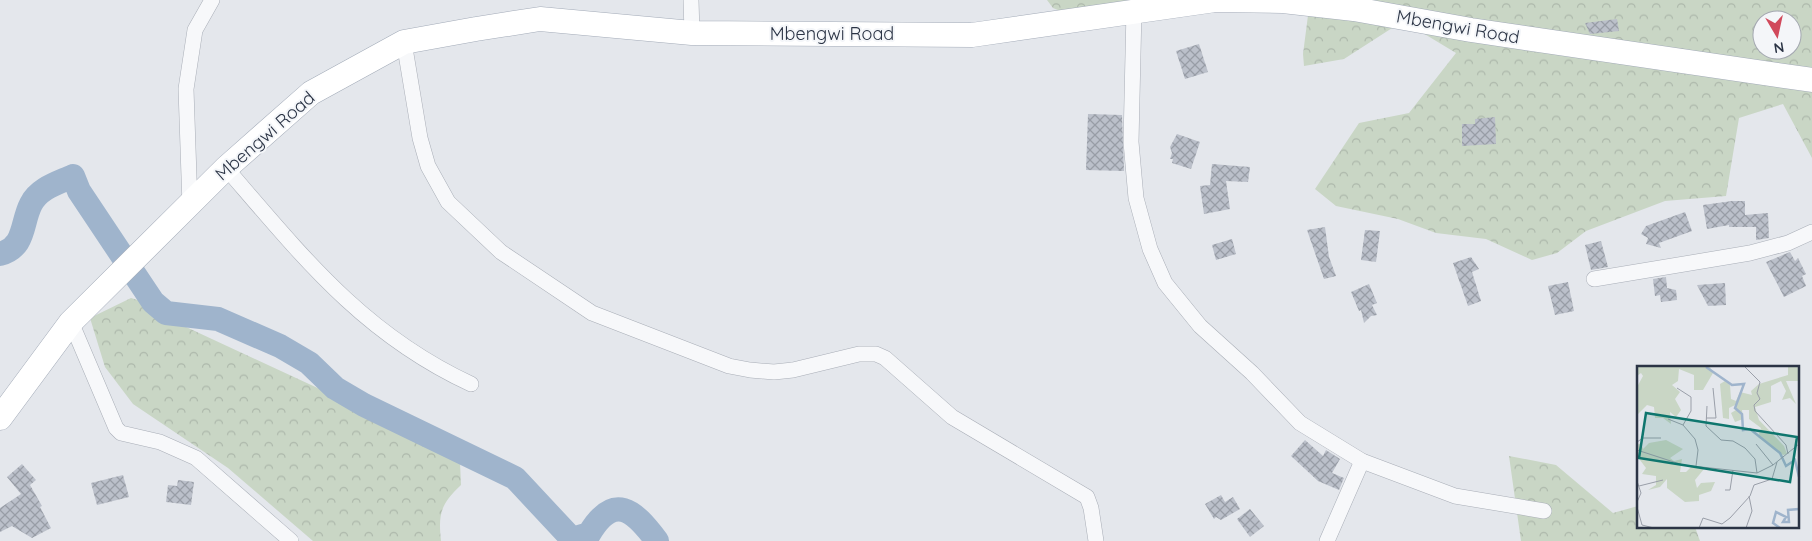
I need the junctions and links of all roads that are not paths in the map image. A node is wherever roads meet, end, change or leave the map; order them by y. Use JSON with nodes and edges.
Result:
{"nodes":[{"id":1,"x":212,"y":0,"type":"edge"},
{"id":2,"x":690,"y":0,"type":"edge"},
{"id":3,"x":1134,"y":10,"type":"junction"},
{"id":4,"x":692,"y":33,"type":"junction"},
{"id":5,"x":404,"y":42,"type":"junction"},
{"id":6,"x":1812,"y":80,"type":"edge"},
{"id":7,"x":226,"y":168,"type":"junction"},
{"id":8,"x":190,"y":206,"type":"junction"},
{"id":9,"x":1812,"y":232,"type":"edge"},
{"id":10,"x":1594,"y":279,"type":"dead end"},
{"id":11,"x":70,"y":322,"type":"junction"},
{"id":12,"x":471,"y":384,"type":"dead end"},
{"id":13,"x":0,"y":418,"type":"edge"},
{"id":14,"x":1362,"y":461,"type":"junction"},
{"id":15,"x":1544,"y":511,"type":"dead end"},
{"id":16,"x":291,"y":541,"type":"edge"},
{"id":17,"x":1096,"y":541,"type":"edge"},
{"id":18,"x":1327,"y":541,"type":"edge"}],
"edges":[{"from":1,"to":8,"type":"street"},
{"from":2,"to":4,"type":"street"},
{"from":3,"to":4,"type":"main road","name":"Mbengwi Road"},
{"from":3,"to":6,"type":"main road","name":"Mbengwi Road"},
{"from":3,"to":14,"type":"street"},
{"from":4,"to":5,"type":"main road","name":"Mbengwi Road"},
{"from":5,"to":7,"type":"main road","name":"Mbengwi Road"},
{"from":5,"to":17,"type":"street"},
{"from":7,"to":8,"type":"main road","name":"Mbengwi Road"},
{"from":7,"to":12,"type":"street"},
{"from":8,"to":11,"type":"main road","name":"Mbengwi Road"},
{"from":9,"to":10,"type":"street"},
{"from":11,"to":13,"type":"main road","name":"Mbengwi Road"},
{"from":11,"to":16,"type":"street"},
{"from":14,"to":15,"type":"street"},
{"from":14,"to":18,"type":"street"}]}
